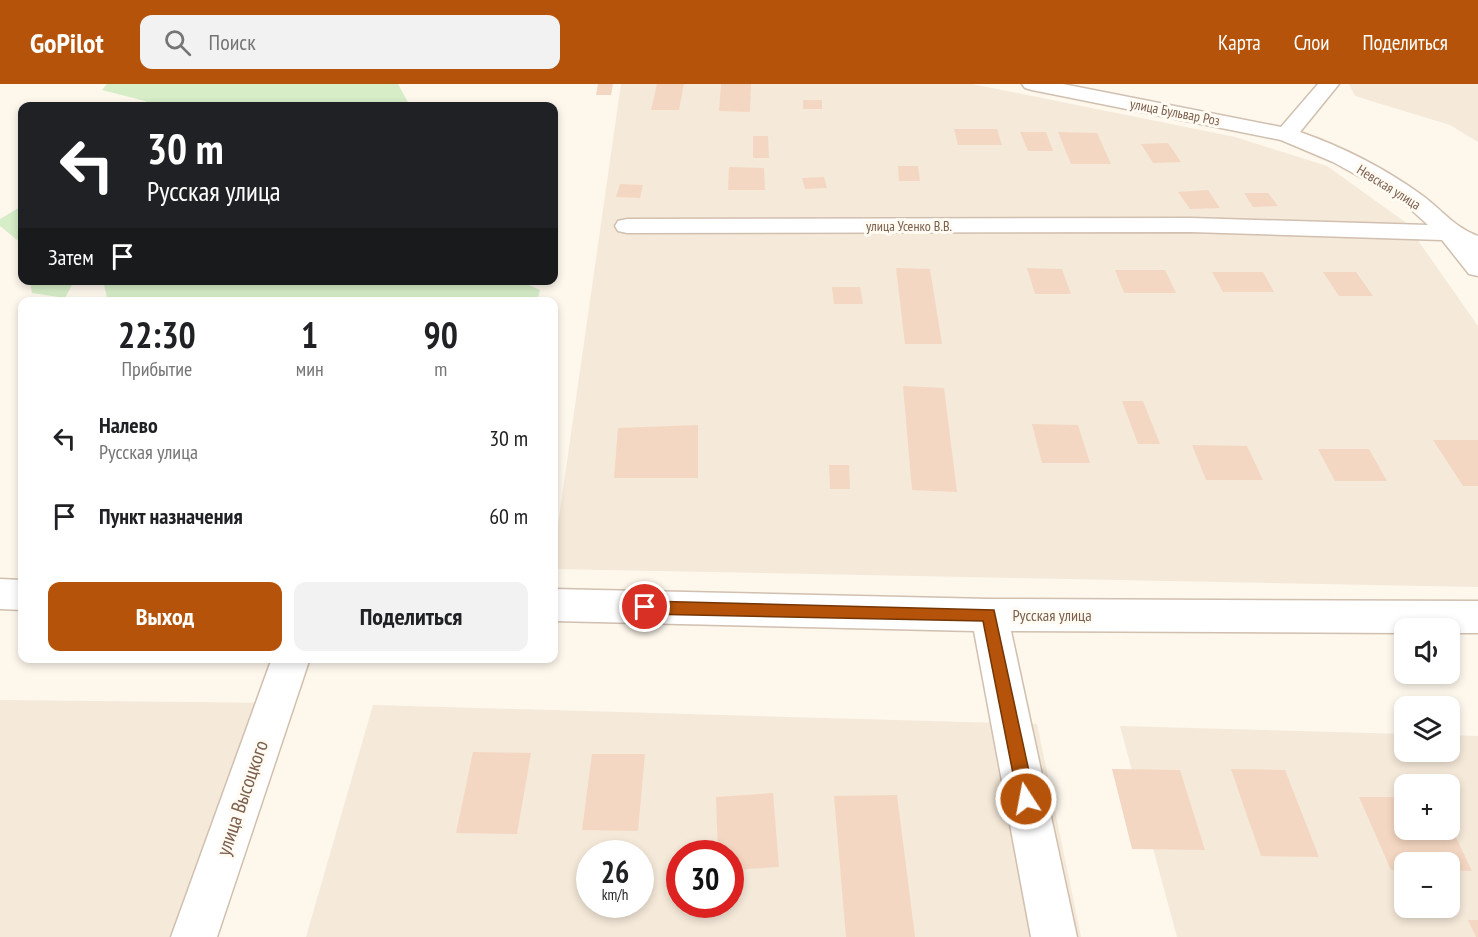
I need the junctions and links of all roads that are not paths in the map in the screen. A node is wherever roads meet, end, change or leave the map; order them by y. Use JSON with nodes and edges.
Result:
{"nodes":[{"id":1,"x":1032,"y":84,"type":"edge"},
{"id":2,"x":1329,"y":84,"type":"edge"},
{"id":3,"x":1286,"y":135,"type":"junction"},
{"id":4,"x":1316,"y":144,"type":"joint"},
{"id":5,"x":627,"y":226,"type":"dead end"},
{"id":6,"x":1447,"y":233,"type":"junction"},
{"id":7,"x":1478,"y":244,"type":"edge"},
{"id":8,"x":1478,"y":268,"type":"edge"},
{"id":9,"x":0,"y":594,"type":"edge"},
{"id":10,"x":18,"y":595,"type":"edge"},
{"id":11,"x":558,"y":605,"type":"edge"},
{"id":12,"x":989,"y":615,"type":"junction"},
{"id":13,"x":1478,"y":617,"type":"edge"},
{"id":14,"x":289,"y":663,"type":"edge"},
{"id":15,"x":194,"y":937,"type":"edge"},
{"id":16,"x":1054,"y":937,"type":"edge"}],
"edges":[{"from":1,"to":3,"type":"street","name":"улица Бульвар Роз"},
{"from":2,"to":3,"type":"street"},
{"from":3,"to":4,"type":"street","name":"улица Бульвар Роз"},
{"from":4,"to":6,"type":"street","name":"Невская улица"},
{"from":5,"to":6,"type":"street","name":"улица Усенко В.В."},
{"from":6,"to":7,"type":"street"},
{"from":6,"to":8,"type":"street","name":"Невская улица"},
{"from":9,"to":10,"type":"street"},
{"from":11,"to":12,"type":"street","name":"Русская улица"},
{"from":12,"to":13,"type":"street","name":"Русская улица"},
{"from":12,"to":16,"type":"street"},
{"from":14,"to":15,"type":"street","name":"улица Высоцкого"}]}
